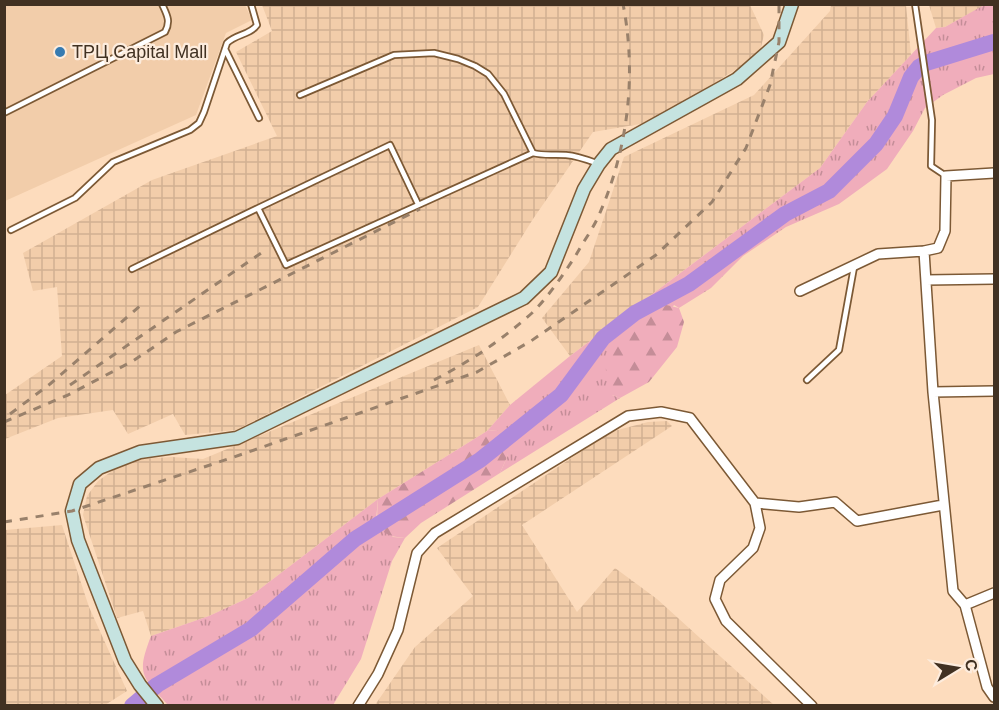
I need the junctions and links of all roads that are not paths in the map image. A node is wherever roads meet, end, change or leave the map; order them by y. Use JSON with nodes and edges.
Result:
{"nodes":[{"id":1,"x":162,"y":4,"type":"edge"},
{"id":2,"x":251,"y":4,"type":"edge"},
{"id":3,"x":792,"y":4,"type":"edge"},
{"id":4,"x":915,"y":4,"type":"edge"},
{"id":5,"x":225,"y":49,"type":"junction"},
{"id":6,"x":300,"y":95,"type":"dead end"},
{"id":7,"x":4,"y":113,"type":"edge"},
{"id":8,"x":260,"y":118,"type":"dead end"},
{"id":9,"x":533,"y":153,"type":"junction"},
{"id":10,"x":599,"y":164,"type":"junction"},
{"id":11,"x":994,"y":173,"type":"edge"},
{"id":12,"x":946,"y":176,"type":"junction"},
{"id":13,"x":418,"y":204,"type":"junction"},
{"id":14,"x":258,"y":208,"type":"junction"},
{"id":15,"x":11,"y":230,"type":"dead end"},
{"id":16,"x":924,"y":251,"type":"junction"},
{"id":17,"x":854,"y":264,"type":"junction"},
{"id":18,"x":132,"y":269,"type":"dead end"},
{"id":19,"x":994,"y":279,"type":"edge"},
{"id":20,"x":926,"y":280,"type":"junction"},
{"id":21,"x":800,"y":291,"type":"dead end"},
{"id":22,"x":807,"y":380,"type":"dead end"},
{"id":23,"x":994,"y":391,"type":"edge"},
{"id":24,"x":933,"y":392,"type":"junction"},
{"id":25,"x":755,"y":503,"type":"junction"},
{"id":26,"x":943,"y":505,"type":"junction"},
{"id":27,"x":994,"y":593,"type":"edge"},
{"id":28,"x":965,"y":605,"type":"junction"},
{"id":29,"x":994,"y":697,"type":"edge"},
{"id":30,"x":154,"y":702,"type":"edge"},
{"id":31,"x":358,"y":705,"type":"edge"},
{"id":32,"x":812,"y":705,"type":"edge"}],
"edges":[{"from":1,"to":7,"type":"lane"},
{"from":2,"to":5,"type":"lane"},
{"from":3,"to":10,"type":"street"},
{"from":4,"to":12,"type":"lane"},
{"from":5,"to":8,"type":"lane"},
{"from":5,"to":15,"type":"lane"},
{"from":6,"to":9,"type":"lane"},
{"from":9,"to":10,"type":"lane"},
{"from":9,"to":13,"type":"lane"},
{"from":10,"to":30,"type":"street"},
{"from":11,"to":12,"type":"street"},
{"from":12,"to":16,"type":"street"},
{"from":13,"to":14,"type":"lane"},
{"from":13,"to":14,"type":"lane"},
{"from":14,"to":18,"type":"lane"},
{"from":16,"to":17,"type":"street"},
{"from":16,"to":20,"type":"street"},
{"from":17,"to":21,"type":"street"},
{"from":17,"to":22,"type":"lane"},
{"from":19,"to":20,"type":"street"},
{"from":20,"to":24,"type":"street"},
{"from":23,"to":24,"type":"street"},
{"from":24,"to":26,"type":"street"},
{"from":25,"to":26,"type":"street"},
{"from":25,"to":31,"type":"street"},
{"from":25,"to":32,"type":"street"},
{"from":26,"to":28,"type":"street"},
{"from":27,"to":28,"type":"street"},
{"from":28,"to":29,"type":"street"}]}
